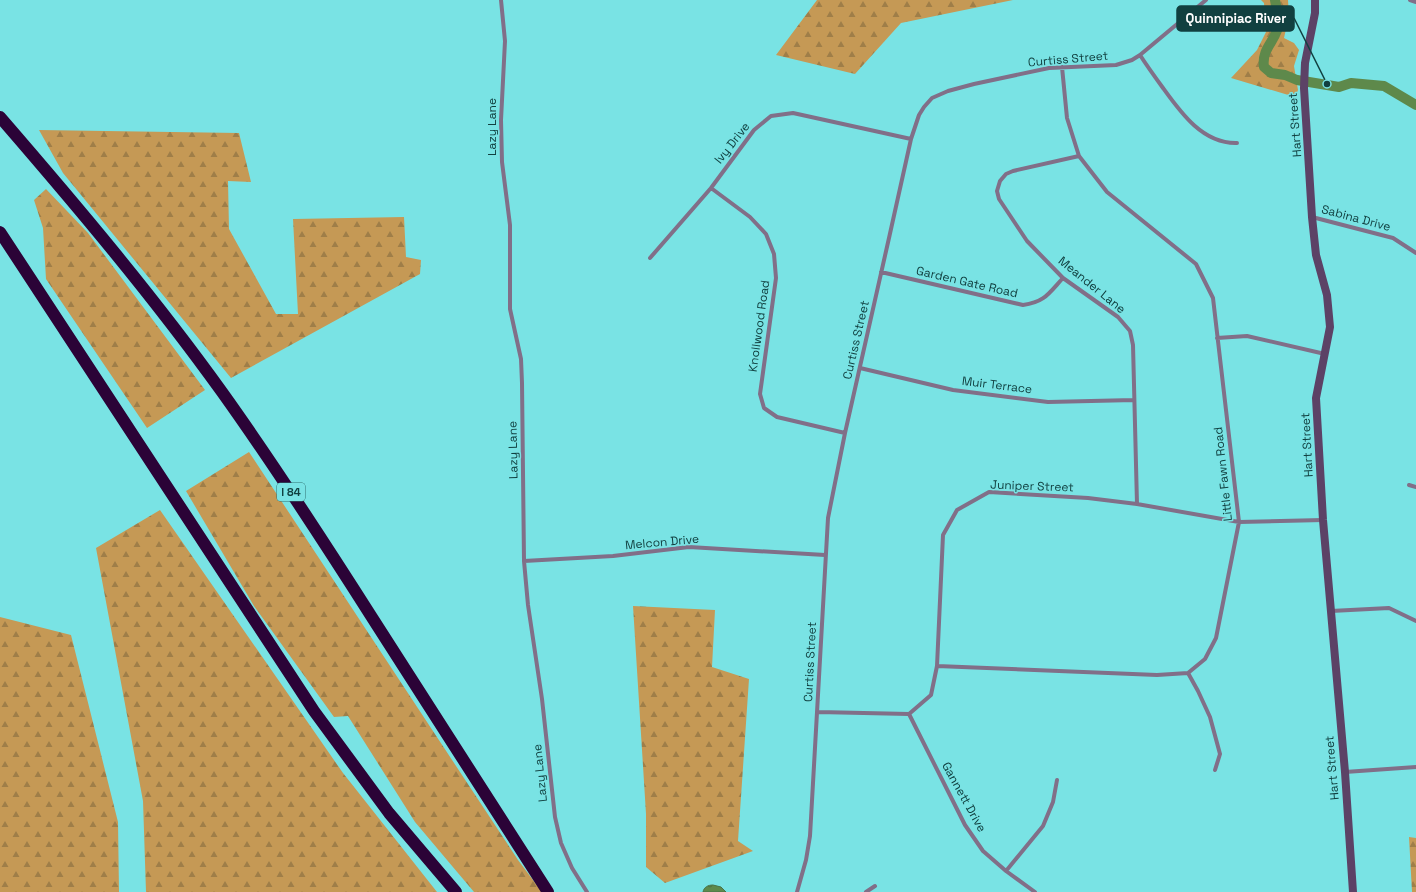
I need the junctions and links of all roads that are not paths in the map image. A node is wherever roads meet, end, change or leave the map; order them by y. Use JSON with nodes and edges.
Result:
{"nodes":[{"id":1,"x":501,"y":0,"type":"edge"},
{"id":2,"x":1206,"y":0,"type":"edge"},
{"id":3,"x":1315,"y":0,"type":"edge"},
{"id":4,"x":1410,"y":0,"type":"edge"},
{"id":5,"x":1416,"y":2,"type":"edge"},
{"id":6,"x":1140,"y":55,"type":"junction"},
{"id":7,"x":1062,"y":67,"type":"junction"},
{"id":8,"x":0,"y":117,"type":"edge"},
{"id":9,"x":911,"y":139,"type":"junction"},
{"id":10,"x":1237,"y":143,"type":"dead end"},
{"id":11,"x":1079,"y":156,"type":"junction"},
{"id":12,"x":711,"y":188,"type":"junction"},
{"id":13,"x":1312,"y":216,"type":"junction"},
{"id":14,"x":0,"y":232,"type":"edge"},
{"id":15,"x":1416,"y":252,"type":"edge"},
{"id":16,"x":650,"y":258,"type":"dead end"},
{"id":17,"x":881,"y":272,"type":"junction"},
{"id":18,"x":1062,"y":278,"type":"junction"},
{"id":19,"x":1217,"y":338,"type":"junction"},
{"id":20,"x":1325,"y":354,"type":"junction"},
{"id":21,"x":860,"y":368,"type":"junction"},
{"id":22,"x":1134,"y":400,"type":"junction"},
{"id":23,"x":845,"y":433,"type":"junction"},
{"id":24,"x":1410,"y":484,"type":"dead end"},
{"id":25,"x":1416,"y":487,"type":"edge"},
{"id":26,"x":1137,"y":504,"type":"junction"},
{"id":27,"x":1323,"y":520,"type":"junction"},
{"id":28,"x":1239,"y":522,"type":"junction"},
{"id":29,"x":825,"y":555,"type":"junction"},
{"id":30,"x":524,"y":561,"type":"junction"},
{"id":31,"x":1331,"y":611,"type":"junction"},
{"id":32,"x":1416,"y":621,"type":"edge"},
{"id":33,"x":936,"y":666,"type":"junction"},
{"id":34,"x":1188,"y":673,"type":"junction"},
{"id":35,"x":818,"y":712,"type":"junction"},
{"id":36,"x":909,"y":714,"type":"junction"},
{"id":37,"x":1416,"y":767,"type":"edge"},
{"id":38,"x":1215,"y":770,"type":"dead end"},
{"id":39,"x":1345,"y":772,"type":"junction"},
{"id":40,"x":1057,"y":780,"type":"dead end"},
{"id":41,"x":1006,"y":871,"type":"junction"},
{"id":42,"x":875,"y":886,"type":"dead end"},
{"id":43,"x":456,"y":892,"type":"edge"},
{"id":44,"x":548,"y":892,"type":"edge"},
{"id":45,"x":587,"y":892,"type":"edge"},
{"id":46,"x":797,"y":892,"type":"edge"},
{"id":47,"x":866,"y":892,"type":"edge"},
{"id":48,"x":1035,"y":892,"type":"edge"},
{"id":49,"x":1353,"y":892,"type":"edge"}],
"edges":[{"from":1,"to":30,"type":"street","name":"Lazy Lane"},
{"from":2,"to":6,"type":"street","name":"Curtiss Street"},
{"from":3,"to":13,"type":"street","name":"Hart Street"},
{"from":4,"to":5,"type":"street"},
{"from":6,"to":7,"type":"street","name":"Curtiss Street"},
{"from":6,"to":10,"type":"street"},
{"from":7,"to":9,"type":"street","name":"Curtiss Street"},
{"from":7,"to":11,"type":"street","name":"Little Fawn Road"},
{"from":8,"to":44,"type":"highway","number":"I 84"},
{"from":9,"to":12,"type":"street","name":"Ivy Drive"},
{"from":9,"to":17,"type":"street","name":"Curtiss Street"},
{"from":11,"to":18,"type":"street","name":"Meander Lane"},
{"from":11,"to":19,"type":"street","name":"Little Fawn Road"},
{"from":12,"to":16,"type":"street","name":"Ivy Drive"},
{"from":12,"to":23,"type":"street","name":"Knollwood Road"},
{"from":13,"to":15,"type":"street","name":"Sabina Drive"},
{"from":13,"to":20,"type":"street","name":"Hart Street"},
{"from":14,"to":43,"type":"highway"},
{"from":17,"to":18,"type":"street","name":"Garden Gate Road"},
{"from":17,"to":21,"type":"street","name":"Curtiss Street"},
{"from":18,"to":22,"type":"street","name":"Meander Lane"},
{"from":19,"to":20,"type":"street"},
{"from":19,"to":28,"type":"street","name":"Little Fawn Road"},
{"from":20,"to":27,"type":"street","name":"Hart Street"},
{"from":21,"to":22,"type":"street","name":"Muir Terrace"},
{"from":21,"to":23,"type":"street","name":"Curtiss Street"},
{"from":22,"to":26,"type":"street","name":"Meander Lane"},
{"from":23,"to":29,"type":"street","name":"Curtiss Street"},
{"from":24,"to":25,"type":"street"},
{"from":26,"to":28,"type":"street","name":"Juniper Street"},
{"from":26,"to":33,"type":"street","name":"Juniper Street"},
{"from":27,"to":28,"type":"street","name":"Juniper Street"},
{"from":27,"to":31,"type":"street","name":"Hart Street"},
{"from":28,"to":34,"type":"street","name":"Little Fawn Road"},
{"from":29,"to":30,"type":"street","name":"Melcon Drive"},
{"from":29,"to":35,"type":"street","name":"Curtiss Street"},
{"from":30,"to":45,"type":"street","name":"Lazy Lane"},
{"from":31,"to":32,"type":"street"},
{"from":31,"to":39,"type":"street","name":"Hart Street"},
{"from":33,"to":34,"type":"street"},
{"from":33,"to":36,"type":"street","name":"Juniper Street"},
{"from":34,"to":38,"type":"street"},
{"from":35,"to":36,"type":"street"},
{"from":35,"to":46,"type":"street","name":"Curtiss Street"},
{"from":36,"to":41,"type":"street","name":"Gannett Drive"},
{"from":37,"to":39,"type":"street"},
{"from":39,"to":49,"type":"street","name":"Hart Street"},
{"from":40,"to":41,"type":"street"},
{"from":41,"to":48,"type":"street","name":"Gannett Drive"},
{"from":42,"to":47,"type":"street"}]}
